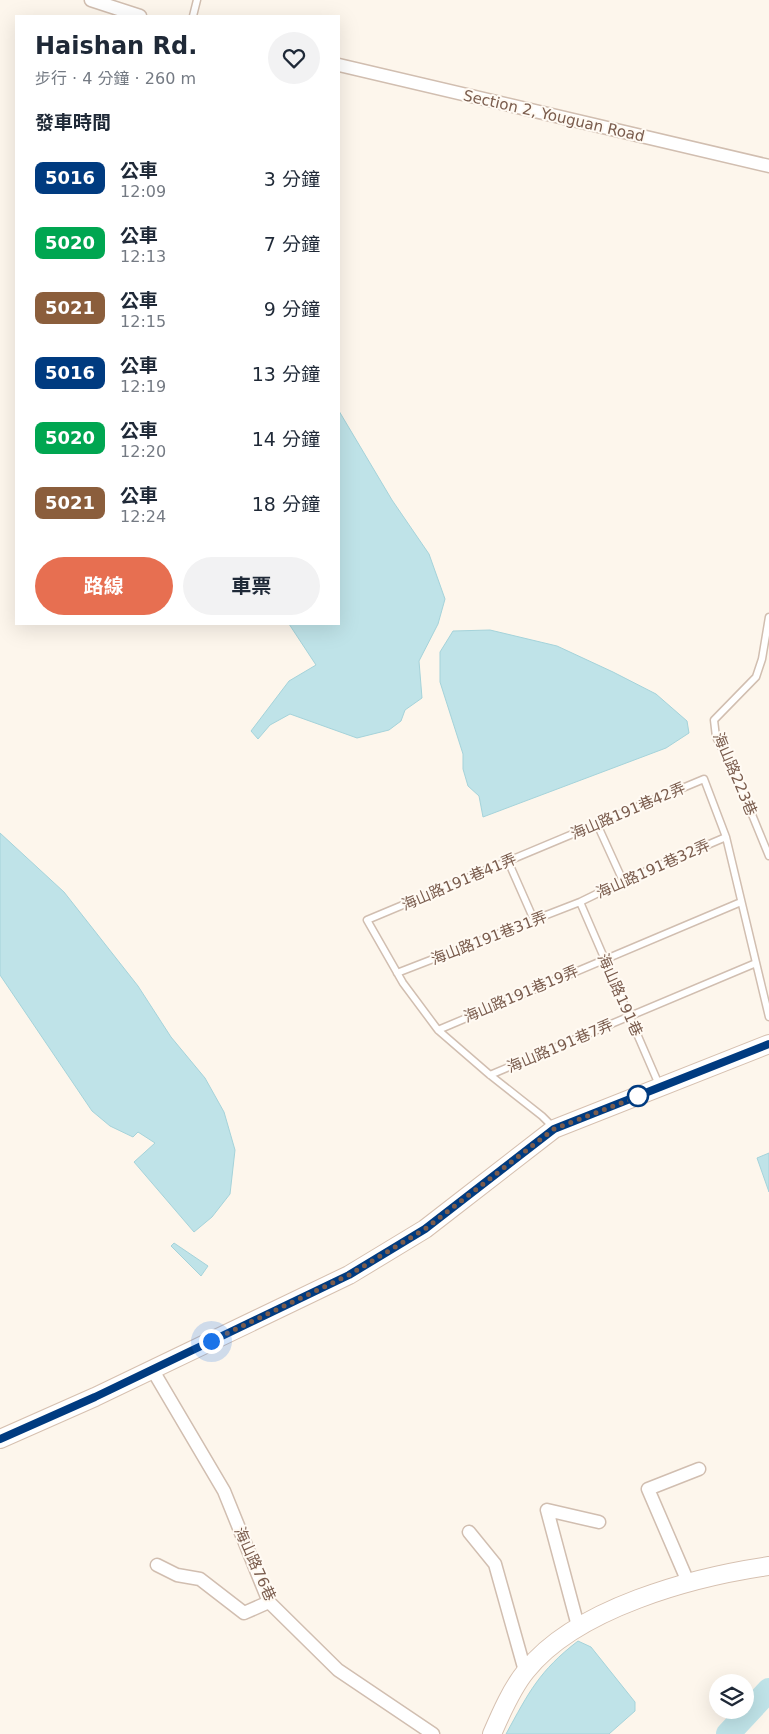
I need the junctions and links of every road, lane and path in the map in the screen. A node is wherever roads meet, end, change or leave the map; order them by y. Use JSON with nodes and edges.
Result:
{"nodes":[{"id":1,"x":91,"y":0,"type":"edge"},
{"id":2,"x":197,"y":0,"type":"edge"},
{"id":3,"x":137,"y":15,"type":"edge"},
{"id":4,"x":193,"y":15,"type":"edge"},
{"id":5,"x":340,"y":66,"type":"edge"},
{"id":6,"x":769,"y":166,"type":"edge"},
{"id":7,"x":769,"y":618,"type":"edge"},
{"id":8,"x":597,"y":824,"type":"junction"},
{"id":9,"x":726,"y":837,"type":"junction"},
{"id":10,"x":552,"y":843,"type":"joint"},
{"id":11,"x":769,"y":856,"type":"edge"},
{"id":12,"x":508,"y":862,"type":"junction"},
{"id":13,"x":623,"y":880,"type":"junction"},
{"id":14,"x":580,"y":902,"type":"junction"},
{"id":15,"x":741,"y":902,"type":"junction"},
{"id":16,"x":534,"y":920,"type":"junction"},
{"id":17,"x":604,"y":959,"type":"junction"},
{"id":18,"x":756,"y":963,"type":"junction"},
{"id":19,"x":398,"y":973,"type":"junction"},
{"id":20,"x":630,"y":1016,"type":"junction"},
{"id":21,"x":769,"y":1017,"type":"edge"},
{"id":22,"x":438,"y":1030,"type":"junction"},
{"id":23,"x":769,"y":1044,"type":"edge"},
{"id":24,"x":490,"y":1075,"type":"junction"},
{"id":25,"x":660,"y":1088,"type":"junction"},
{"id":26,"x":554,"y":1129,"type":"junction"},
{"id":27,"x":152,"y":1369,"type":"junction"},
{"id":28,"x":0,"y":1439,"type":"edge"},
{"id":29,"x":699,"y":1469,"type":"dead end"},
{"id":30,"x":599,"y":1522,"type":"dead end"},
{"id":31,"x":469,"y":1532,"type":"dead end"},
{"id":32,"x":157,"y":1565,"type":"dead end"},
{"id":33,"x":769,"y":1566,"type":"edge"},
{"id":34,"x":688,"y":1582,"type":"junction"},
{"id":35,"x":269,"y":1602,"type":"junction"},
{"id":36,"x":578,"y":1626,"type":"junction"},
{"id":37,"x":526,"y":1671,"type":"junction"},
{"id":38,"x":433,"y":1734,"type":"edge"},
{"id":39,"x":492,"y":1734,"type":"edge"}],
"edges":[{"from":1,"to":3,"type":"street"},
{"from":2,"to":4,"type":"lane"},
{"from":5,"to":6,"type":"street","name":"Section 2, Youguan Road"},
{"from":7,"to":11,"type":"lane","name":"海山路223巷"},
{"from":8,"to":9,"type":"lane","name":"海山路191巷42弄"},
{"from":8,"to":10,"type":"lane","name":"海山路191巷42弄"},
{"from":8,"to":13,"type":"lane"},
{"from":9,"to":13,"type":"lane","name":"海山路191巷32弄"},
{"from":9,"to":15,"type":"lane"},
{"from":10,"to":12,"type":"lane","name":"海山路191巷41弄"},
{"from":12,"to":16,"type":"lane"},
{"from":12,"to":19,"type":"lane","name":"海山路191巷41弄"},
{"from":13,"to":14,"type":"lane","name":"海山路191巷32弄"},
{"from":14,"to":16,"type":"lane","name":"海山路191巷31弄"},
{"from":14,"to":17,"type":"lane","name":"海山路191巷"},
{"from":15,"to":17,"type":"lane","name":"海山路191巷19弄"},
{"from":15,"to":18,"type":"lane"},
{"from":16,"to":19,"type":"lane","name":"海山路191巷31弄"},
{"from":17,"to":20,"type":"lane","name":"海山路191巷"},
{"from":17,"to":22,"type":"lane","name":"海山路191巷19弄"},
{"from":18,"to":20,"type":"lane","name":"海山路191巷7弄"},
{"from":18,"to":21,"type":"lane"},
{"from":19,"to":22,"type":"lane"},
{"from":20,"to":24,"type":"lane","name":"海山路191巷7弄"},
{"from":20,"to":25,"type":"lane","name":"海山路191巷"},
{"from":22,"to":24,"type":"lane"},
{"from":23,"to":25,"type":"main road"},
{"from":24,"to":26,"type":"lane"},
{"from":25,"to":26,"type":"main road"},
{"from":26,"to":27,"type":"main road"},
{"from":27,"to":28,"type":"main road"},
{"from":27,"to":35,"type":"street","name":"海山路76巷"},
{"from":29,"to":34,"type":"street"},
{"from":30,"to":36,"type":"street"},
{"from":31,"to":37,"type":"street"},
{"from":32,"to":35,"type":"street"},
{"from":33,"to":34,"type":"main road"},
{"from":34,"to":36,"type":"main road"},
{"from":35,"to":38,"type":"street","name":"海山路76巷"},
{"from":36,"to":37,"type":"main road"},
{"from":37,"to":39,"type":"main road"}]}
